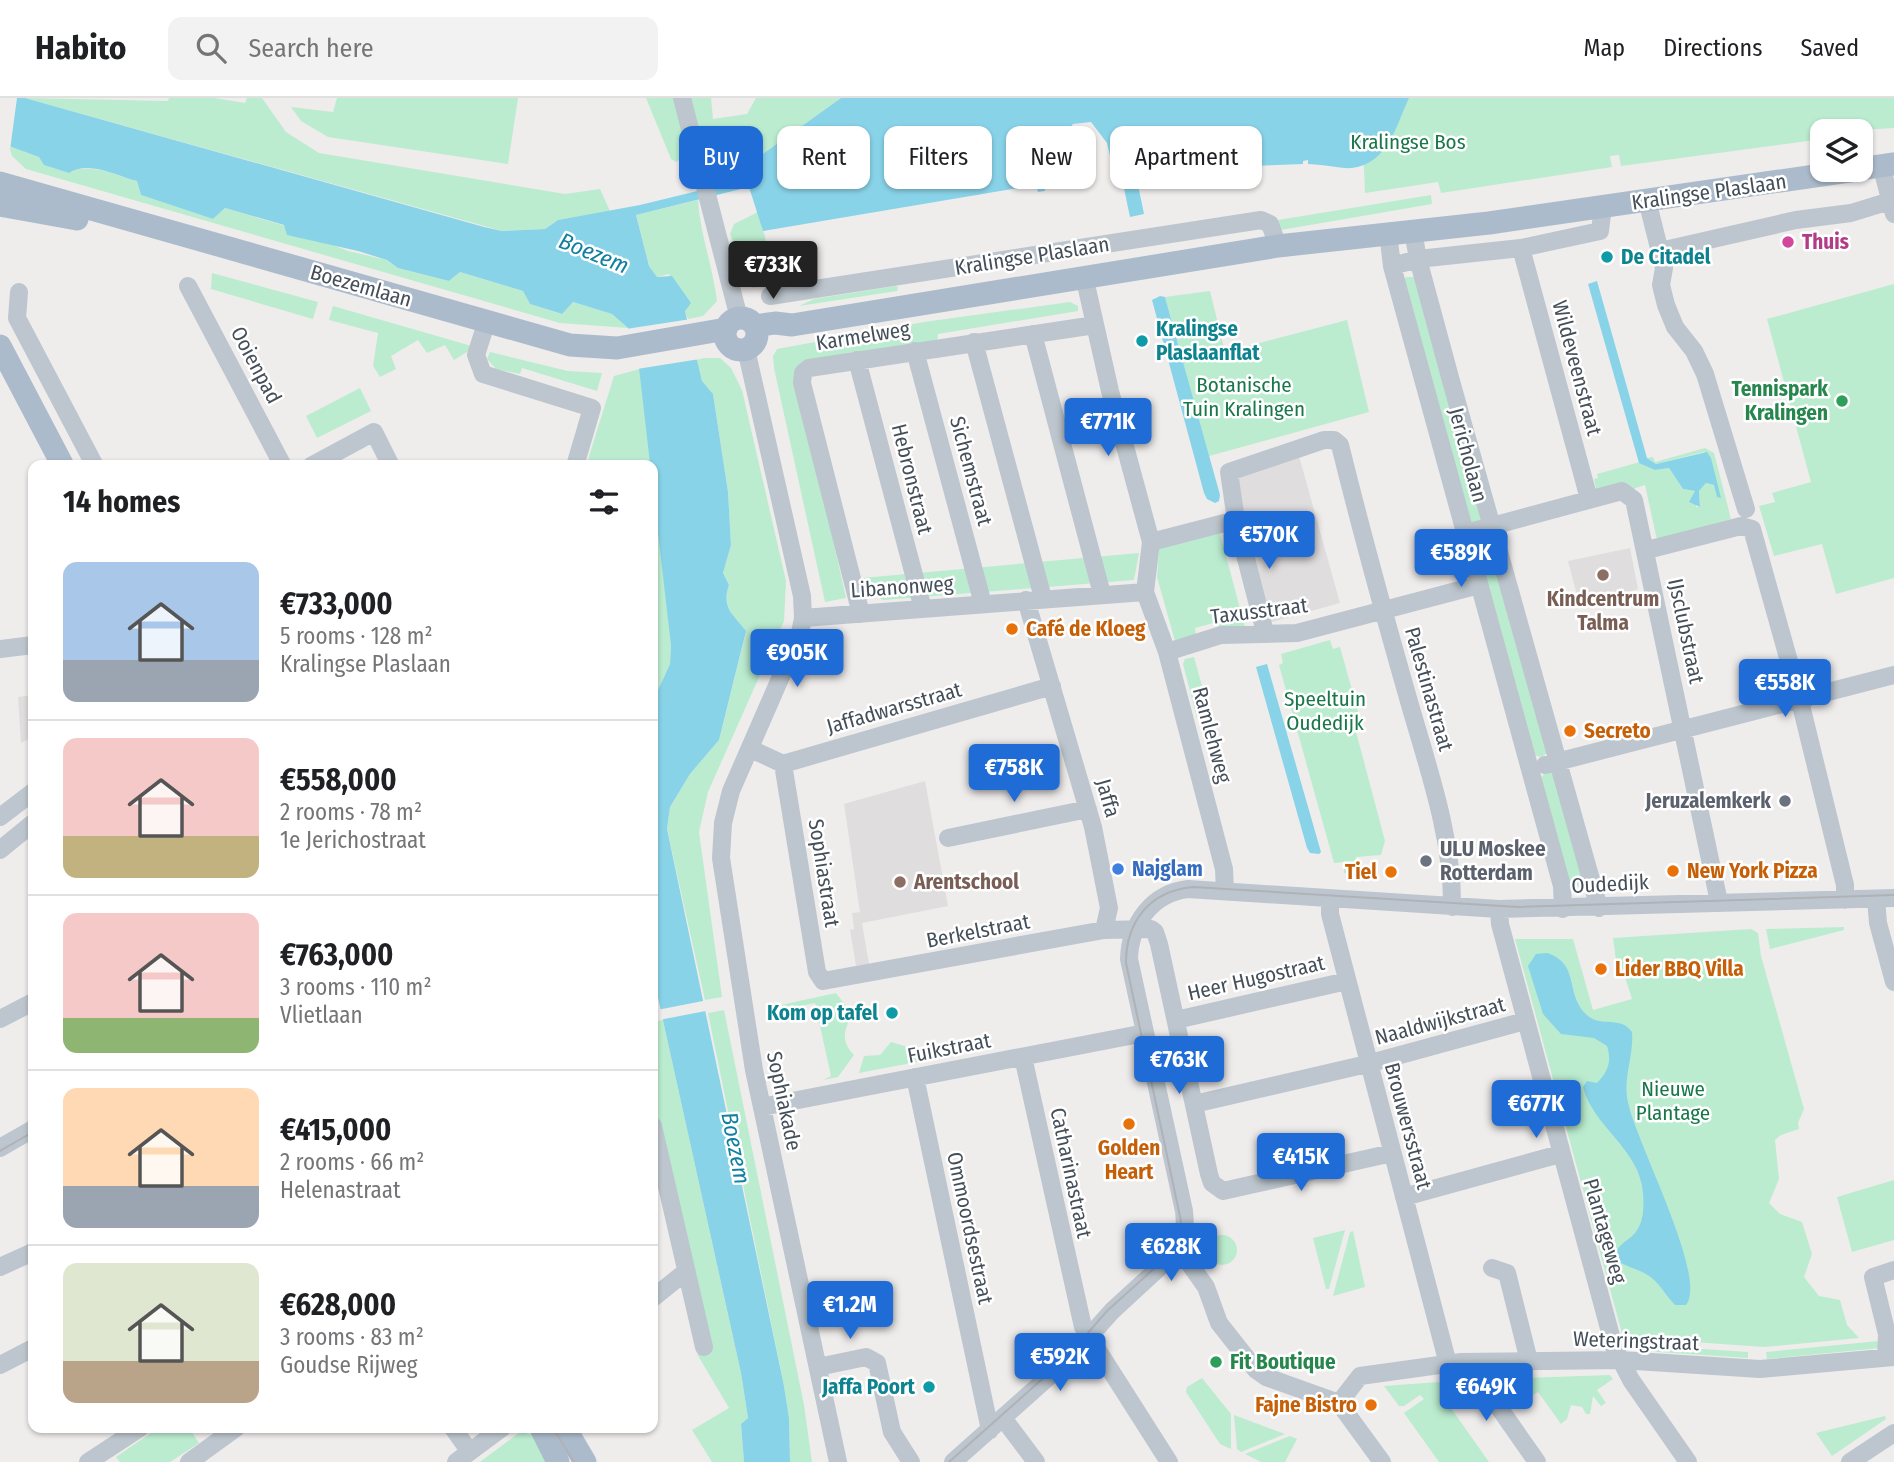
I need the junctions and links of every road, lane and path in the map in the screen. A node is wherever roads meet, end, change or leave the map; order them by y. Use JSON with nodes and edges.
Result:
{"nodes":[{"id":1,"x":682,"y":98,"type":"edge"},
{"id":2,"x":1873,"y":167,"type":"edge"},
{"id":3,"x":1810,"y":176,"type":"edge"},
{"id":4,"x":0,"y":183,"type":"edge"},
{"id":5,"x":1647,"y":200,"type":"junction"},
{"id":6,"x":0,"y":205,"type":"edge"},
{"id":7,"x":1603,"y":206,"type":"junction"},
{"id":8,"x":1892,"y":208,"type":"edge"},
{"id":9,"x":1413,"y":231,"type":"junction"},
{"id":10,"x":1388,"y":233,"type":"junction"},
{"id":11,"x":1278,"y":246,"type":"junction"},
{"id":12,"x":1521,"y":248,"type":"junction"},
{"id":13,"x":1660,"y":251,"type":"junction"},
{"id":14,"x":1418,"y":259,"type":"junction"},
{"id":15,"x":1392,"y":266,"type":"junction"},
{"id":16,"x":1086,"y":285,"type":"junction"},
{"id":17,"x":188,"y":286,"type":"dead end"},
{"id":18,"x":19,"y":292,"type":"dead end"},
{"id":19,"x":770,"y":296,"type":"dead end"},
{"id":20,"x":1095,"y":325,"type":"junction"},
{"id":21,"x":484,"y":330,"type":"junction"},
{"id":22,"x":741,"y":333,"type":"junction"},
{"id":23,"x":1033,"y":334,"type":"junction"},
{"id":24,"x":974,"y":342,"type":"junction"},
{"id":25,"x":0,"y":346,"type":"edge"},
{"id":26,"x":630,"y":350,"type":"junction"},
{"id":27,"x":915,"y":351,"type":"junction"},
{"id":28,"x":857,"y":360,"type":"junction"},
{"id":29,"x":59,"y":460,"type":"edge"},
{"id":30,"x":92,"y":460,"type":"edge"},
{"id":31,"x":280,"y":460,"type":"edge"},
{"id":32,"x":322,"y":460,"type":"edge"},
{"id":33,"x":388,"y":460,"type":"edge"},
{"id":34,"x":577,"y":460,"type":"edge"},
{"id":35,"x":1589,"y":499,"type":"junction"},
{"id":36,"x":1747,"y":518,"type":"junction"},
{"id":37,"x":1236,"y":520,"type":"junction"},
{"id":38,"x":1492,"y":525,"type":"junction"},
{"id":39,"x":1466,"y":533,"type":"junction"},
{"id":40,"x":1151,"y":542,"type":"junction"},
{"id":41,"x":1647,"y":550,"type":"junction"},
{"id":42,"x":1479,"y":585,"type":"junction"},
{"id":43,"x":1145,"y":592,"type":"junction"},
{"id":44,"x":1102,"y":594,"type":"junction"},
{"id":45,"x":1035,"y":599,"type":"junction"},
{"id":46,"x":983,"y":604,"type":"junction"},
{"id":47,"x":923,"y":609,"type":"junction"},
{"id":48,"x":1381,"y":609,"type":"junction"},
{"id":49,"x":861,"y":614,"type":"junction"},
{"id":50,"x":803,"y":618,"type":"junction"},
{"id":51,"x":1265,"y":632,"type":"junction"},
{"id":52,"x":28,"y":646,"type":"edge"},
{"id":53,"x":0,"y":649,"type":"edge"},
{"id":54,"x":1167,"y":652,"type":"junction"},
{"id":55,"x":1894,"y":675,"type":"edge"},
{"id":56,"x":1052,"y":686,"type":"junction"},
{"id":57,"x":1799,"y":697,"type":"junction"},
{"id":58,"x":1683,"y":727,"type":"junction"},
{"id":59,"x":751,"y":749,"type":"junction"},
{"id":60,"x":1556,"y":762,"type":"junction"},
{"id":61,"x":783,"y":764,"type":"junction"},
{"id":62,"x":1531,"y":769,"type":"junction"},
{"id":63,"x":28,"y":796,"type":"edge"},
{"id":64,"x":1088,"y":809,"type":"junction"},
{"id":65,"x":0,"y":817,"type":"edge"},
{"id":66,"x":28,"y":827,"type":"edge"},
{"id":67,"x":948,"y":838,"type":"dead end"},
{"id":68,"x":0,"y":850,"type":"edge"},
{"id":69,"x":1225,"y":891,"type":"junction"},
{"id":70,"x":1894,"y":898,"type":"edge"},
{"id":71,"x":1330,"y":899,"type":"junction"},
{"id":72,"x":1875,"y":899,"type":"junction"},
{"id":73,"x":1846,"y":900,"type":"junction"},
{"id":74,"x":1719,"y":902,"type":"junction"},
{"id":75,"x":1452,"y":907,"type":"junction"},
{"id":76,"x":1599,"y":908,"type":"junction"},
{"id":77,"x":1499,"y":909,"type":"junction"},
{"id":78,"x":1563,"y":909,"type":"junction"},
{"id":79,"x":1143,"y":928,"type":"junction"},
{"id":80,"x":1104,"y":930,"type":"junction"},
{"id":81,"x":830,"y":981,"type":"joint"},
{"id":82,"x":1347,"y":981,"type":"junction"},
{"id":83,"x":1894,"y":982,"type":"edge"},
{"id":84,"x":26,"y":1006,"type":"edge"},
{"id":85,"x":0,"y":1019,"type":"edge"},
{"id":86,"x":1175,"y":1020,"type":"junction"},
{"id":87,"x":1525,"y":1021,"type":"junction"},
{"id":88,"x":1145,"y":1033,"type":"junction"},
{"id":89,"x":1023,"y":1057,"type":"junction"},
{"id":90,"x":1367,"y":1064,"type":"junction"},
{"id":91,"x":915,"y":1077,"type":"junction"},
{"id":92,"x":1194,"y":1104,"type":"junction"},
{"id":93,"x":762,"y":1107,"type":"junction"},
{"id":94,"x":28,"y":1132,"type":"edge"},
{"id":95,"x":0,"y":1147,"type":"edge"},
{"id":96,"x":1392,"y":1153,"type":"junction"},
{"id":97,"x":1560,"y":1154,"type":"junction"},
{"id":98,"x":658,"y":1170,"type":"edge"},
{"id":99,"x":1404,"y":1197,"type":"junction"},
{"id":100,"x":1179,"y":1249,"type":"junction"},
{"id":101,"x":28,"y":1254,"type":"edge"},
{"id":102,"x":0,"y":1267,"type":"edge"},
{"id":103,"x":1492,"y":1268,"type":"dead end"},
{"id":104,"x":1894,"y":1270,"type":"edge"},
{"id":105,"x":684,"y":1273,"type":"junction"},
{"id":106,"x":658,"y":1294,"type":"edge"},
{"id":107,"x":1088,"y":1338,"type":"junction"},
{"id":108,"x":704,"y":1348,"type":"dead end"},
{"id":109,"x":28,"y":1351,"type":"edge"},
{"id":110,"x":1890,"y":1357,"type":"edge"},
{"id":111,"x":1620,"y":1360,"type":"junction"},
{"id":112,"x":1529,"y":1361,"type":"junction"},
{"id":113,"x":1474,"y":1363,"type":"junction"},
{"id":114,"x":1448,"y":1364,"type":"junction"},
{"id":115,"x":0,"y":1365,"type":"edge"},
{"id":116,"x":818,"y":1367,"type":"junction"},
{"id":117,"x":1339,"y":1403,"type":"junction"},
{"id":118,"x":996,"y":1424,"type":"junction"},
{"id":119,"x":132,"y":1433,"type":"edge"},
{"id":120,"x":229,"y":1433,"type":"edge"},
{"id":121,"x":455,"y":1433,"type":"edge"},
{"id":122,"x":495,"y":1433,"type":"edge"},
{"id":123,"x":544,"y":1433,"type":"edge"},
{"id":124,"x":568,"y":1433,"type":"edge"},
{"id":125,"x":1894,"y":1433,"type":"edge"},
{"id":126,"x":463,"y":1457,"type":"edge"},
{"id":127,"x":90,"y":1461,"type":"edge"},
{"id":128,"x":189,"y":1462,"type":"edge"},
{"id":129,"x":558,"y":1462,"type":"edge"},
{"id":130,"x":584,"y":1462,"type":"edge"},
{"id":131,"x":838,"y":1462,"type":"edge"},
{"id":132,"x":911,"y":1462,"type":"edge"},
{"id":133,"x":953,"y":1462,"type":"edge"},
{"id":134,"x":1036,"y":1462,"type":"edge"},
{"id":135,"x":1169,"y":1462,"type":"edge"},
{"id":136,"x":1382,"y":1462,"type":"edge"},
{"id":137,"x":1537,"y":1462,"type":"edge"},
{"id":138,"x":1688,"y":1462,"type":"edge"},
{"id":139,"x":1850,"y":1462,"type":"edge"}],
"edges":[{"from":1,"to":22,"type":"street"},
{"from":2,"to":8,"type":"street"},
{"from":3,"to":5,"type":"main road","name":"Kralingse Plaslaan"},
{"from":4,"to":26,"type":"main road","name":"Boezemlaan"},
{"from":5,"to":7,"type":"main road","name":"Kralingse Plaslaan"},
{"from":5,"to":13,"type":"street"},
{"from":6,"to":21,"type":"main road","name":"Boezemlaan"},
{"from":7,"to":9,"type":"main road","name":"Kralingse Plaslaan"},
{"from":7,"to":12,"type":"street","name":"Kralingse Plaslaan"},
{"from":8,"to":13,"type":"street","name":"Kralingse Plaslaan"},
{"from":9,"to":10,"type":"main road","name":"Kralingse Plaslaan"},
{"from":9,"to":14,"type":"street","name":"Jericholaan"},
{"from":10,"to":11,"type":"main road","name":"Kralingse Plaslaan"},
{"from":10,"to":15,"type":"street","name":"Jericholaan"},
{"from":11,"to":16,"type":"main road","name":"Kralingse Plaslaan"},
{"from":11,"to":19,"type":"street","name":"Kralingse Plaslaan"},
{"from":12,"to":14,"type":"street","name":"Kralingse Plaslaan"},
{"from":12,"to":35,"type":"street","name":"Wildeveenstraat"},
{"from":13,"to":36,"type":"street"},
{"from":14,"to":15,"type":"street","name":"Kralingse Plaslaan"},
{"from":14,"to":38,"type":"street","name":"Jericholaan"},
{"from":15,"to":39,"type":"street","name":"Jericholaan"},
{"from":16,"to":20,"type":"street"},
{"from":16,"to":22,"type":"main road","name":"Kralingse Plaslaan"},
{"from":17,"to":31,"type":"street","name":"Ooienpad"},
{"from":18,"to":30,"type":"street"},
{"from":20,"to":23,"type":"street","name":"Karmelweg"},
{"from":20,"to":40,"type":"street"},
{"from":21,"to":26,"type":"main road","name":"Boezemlaan"},
{"from":21,"to":34,"type":"street"},
{"from":22,"to":26,"type":"main road","name":"Boezemlaan"},
{"from":22,"to":50,"type":"street"},
{"from":23,"to":24,"type":"street","name":"Karmelweg"},
{"from":23,"to":44,"type":"street"},
{"from":24,"to":27,"type":"street","name":"Karmelweg"},
{"from":24,"to":45,"type":"street","name":"Jaffa"},
{"from":25,"to":29,"type":"main road"},
{"from":27,"to":28,"type":"street","name":"Karmelweg"},
{"from":27,"to":46,"type":"street","name":"Sichemstraat"},
{"from":28,"to":47,"type":"street","name":"Hebronstraat"},
{"from":28,"to":49,"type":"street","name":"Karmelweg"},
{"from":32,"to":33,"type":"street"},
{"from":35,"to":38,"type":"street"},
{"from":35,"to":41,"type":"street","name":"IJsclubstraat"},
{"from":36,"to":41,"type":"street"},
{"from":36,"to":57,"type":"street"},
{"from":37,"to":40,"type":"street"},
{"from":37,"to":48,"type":"street","name":"Palestinastraat"},
{"from":37,"to":51,"type":"street"},
{"from":38,"to":39,"type":"street"},
{"from":38,"to":60,"type":"street","name":"Jericholaan"},
{"from":39,"to":42,"type":"street","name":"Jericholaan"},
{"from":40,"to":43,"type":"street"},
{"from":41,"to":58,"type":"street","name":"IJsclubstraat"},
{"from":42,"to":48,"type":"street","name":"Taxusstraat"},
{"from":42,"to":62,"type":"street","name":"Jericholaan"},
{"from":43,"to":44,"type":"street","name":"Libanonweg"},
{"from":43,"to":54,"type":"street","name":"Ramlehweg"},
{"from":44,"to":45,"type":"street","name":"Libanonweg"},
{"from":45,"to":46,"type":"street","name":"Libanonweg"},
{"from":45,"to":56,"type":"street","name":"Jaffa"},
{"from":46,"to":47,"type":"street","name":"Libanonweg"},
{"from":47,"to":49,"type":"street","name":"Libanonweg"},
{"from":48,"to":51,"type":"street","name":"Taxusstraat"},
{"from":48,"to":75,"type":"street","name":"Palestinastraat"},
{"from":49,"to":50,"type":"street","name":"Libanonweg"},
{"from":50,"to":59,"type":"street"},
{"from":51,"to":54,"type":"street","name":"Taxusstraat"},
{"from":52,"to":53,"type":"street"},
{"from":54,"to":69,"type":"street","name":"Ramlehweg"},
{"from":55,"to":57,"type":"street"},
{"from":56,"to":61,"type":"street","name":"Jaffadwarsstraat"},
{"from":56,"to":64,"type":"street","name":"Jaffa"},
{"from":57,"to":58,"type":"street"},
{"from":57,"to":73,"type":"street"},
{"from":58,"to":60,"type":"street"},
{"from":58,"to":74,"type":"street","name":"IJsclubstraat"},
{"from":59,"to":61,"type":"street"},
{"from":59,"to":93,"type":"street","name":"Sophiakade"},
{"from":60,"to":62,"type":"street"},
{"from":60,"to":76,"type":"street","name":"Jericholaan"},
{"from":61,"to":81,"type":"street","name":"Sophiastraat"},
{"from":62,"to":78,"type":"street","name":"Jericholaan"},
{"from":63,"to":65,"type":"street"},
{"from":64,"to":67,"type":"street"},
{"from":64,"to":80,"type":"street","name":"Jaffa"},
{"from":66,"to":68,"type":"street"},
{"from":69,"to":71,"type":"street","name":"Oudedijk"},
{"from":69,"to":79,"type":"street","name":"Oudedijk"},
{"from":70,"to":72,"type":"street","name":"Oudedijk"},
{"from":71,"to":75,"type":"street","name":"Oudedijk"},
{"from":71,"to":82,"type":"street","name":"Brouwersstraat"},
{"from":72,"to":73,"type":"street","name":"Oudedijk"},
{"from":72,"to":83,"type":"street"},
{"from":73,"to":74,"type":"street","name":"Oudedijk"},
{"from":74,"to":76,"type":"street","name":"Oudedijk"},
{"from":75,"to":77,"type":"street","name":"Oudedijk"},
{"from":76,"to":78,"type":"street","name":"Oudedijk"},
{"from":77,"to":78,"type":"street","name":"Oudedijk"},
{"from":77,"to":87,"type":"street","name":"Plantageweg"},
{"from":79,"to":80,"type":"street","name":"Berkelstraat"},
{"from":79,"to":86,"type":"street"},
{"from":79,"to":88,"type":"street"},
{"from":80,"to":81,"type":"street","name":"Berkelstraat"},
{"from":82,"to":86,"type":"street","name":"Heer Hugostraat"},
{"from":82,"to":90,"type":"street","name":"Brouwersstraat"},
{"from":84,"to":85,"type":"street"},
{"from":86,"to":92,"type":"street"},
{"from":87,"to":90,"type":"street","name":"Naaldwijkstraat"},
{"from":87,"to":97,"type":"street","name":"Plantageweg"},
{"from":88,"to":89,"type":"street","name":"Fuikstraat"},
{"from":88,"to":100,"type":"street"},
{"from":89,"to":91,"type":"street","name":"Fuikstraat"},
{"from":89,"to":107,"type":"street","name":"Catharinastraat"},
{"from":90,"to":92,"type":"street","name":"Naaldwijkstraat"},
{"from":90,"to":96,"type":"street","name":"Brouwersstraat"},
{"from":91,"to":93,"type":"street","name":"Fuikstraat"},
{"from":91,"to":118,"type":"street","name":"Ommoordsestraat"},
{"from":92,"to":96,"type":"street"},
{"from":93,"to":116,"type":"street","name":"Sophiakade"},
{"from":94,"to":95,"type":"street"},
{"from":96,"to":99,"type":"street","name":"Brouwersstraat"},
{"from":97,"to":99,"type":"street"},
{"from":97,"to":111,"type":"street","name":"Plantageweg"},
{"from":98,"to":105,"type":"street"},
{"from":99,"to":114,"type":"street","name":"Brouwersstraat"},
{"from":100,"to":107,"type":"street"},
{"from":100,"to":117,"type":"street"},
{"from":101,"to":102,"type":"street"},
{"from":103,"to":112,"type":"street"},
{"from":104,"to":110,"type":"street","name":"Weteringstraat"},
{"from":105,"to":106,"type":"street"},
{"from":105,"to":108,"type":"street"},
{"from":107,"to":118,"type":"street"},
{"from":107,"to":135,"type":"street","name":"Catharinastraat"},
{"from":109,"to":115,"type":"street"},
{"from":110,"to":111,"type":"street","name":"Weteringstraat"},
{"from":111,"to":112,"type":"street","name":"Weteringstraat"},
{"from":111,"to":138,"type":"street","name":"Plantageweg"},
{"from":112,"to":113,"type":"street","name":"Weteringstraat"},
{"from":113,"to":114,"type":"street","name":"Weteringstraat"},
{"from":113,"to":137,"type":"street"},
{"from":114,"to":117,"type":"street","name":"Weteringstraat"},
{"from":116,"to":131,"type":"street","name":"Sophiakade"},
{"from":116,"to":132,"type":"street"},
{"from":117,"to":136,"type":"street"},
{"from":118,"to":133,"type":"street"},
{"from":118,"to":134,"type":"street"},
{"from":119,"to":127,"type":"street"},
{"from":120,"to":128,"type":"street"},
{"from":121,"to":126,"type":"street"},
{"from":122,"to":126,"type":"street"},
{"from":123,"to":129,"type":"main road"},
{"from":124,"to":130,"type":"main road"},
{"from":125,"to":139,"type":"street"}]}
